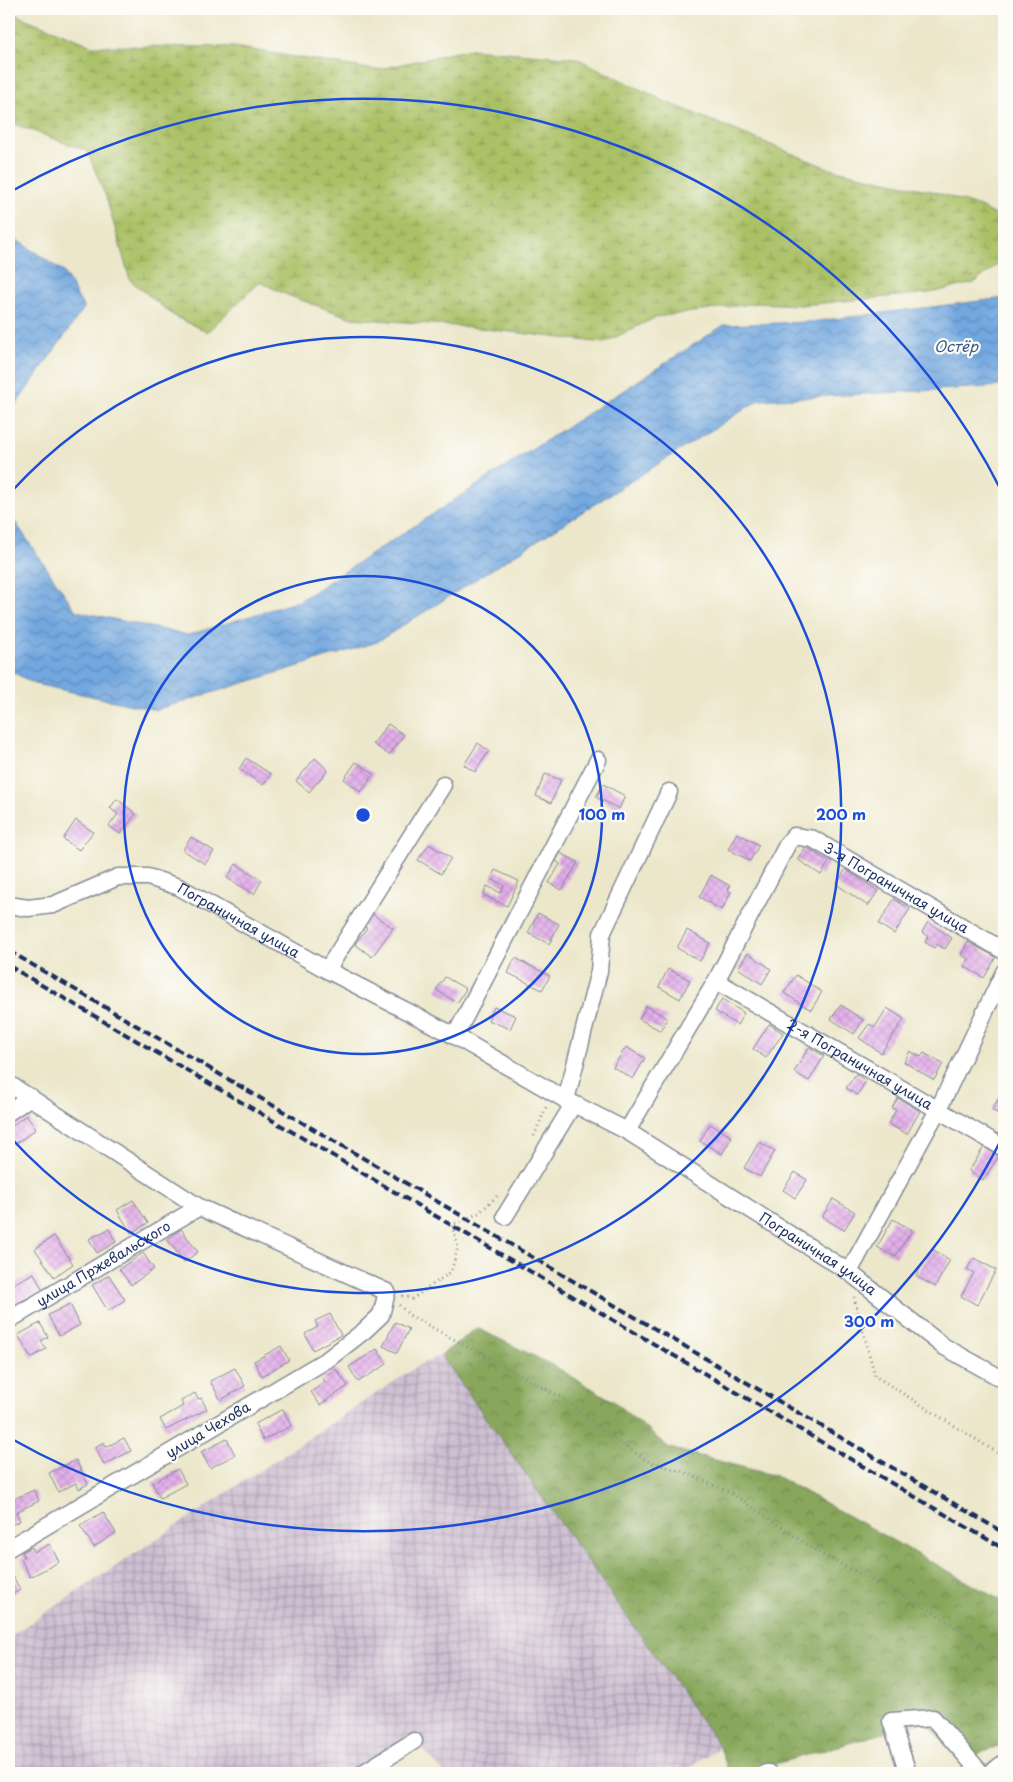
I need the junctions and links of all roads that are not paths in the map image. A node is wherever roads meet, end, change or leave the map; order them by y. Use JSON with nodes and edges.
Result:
{"nodes":[{"id":1,"x":598,"y":760,"type":"dead end"},
{"id":2,"x":443,"y":786,"type":"dead end"},
{"id":3,"x":669,"y":792,"type":"dead end"},
{"id":4,"x":9,"y":905,"type":"edge"},
{"id":5,"x":1004,"y":951,"type":"edge"},
{"id":6,"x":327,"y":970,"type":"junction"},
{"id":7,"x":1004,"y":972,"type":"edge"},
{"id":8,"x":716,"y":981,"type":"junction"},
{"id":9,"x":455,"y":1036,"type":"junction"},
{"id":10,"x":9,"y":1084,"type":"edge"},
{"id":11,"x":559,"y":1096,"type":"junction"},
{"id":12,"x":31,"y":1097,"type":"junction"},
{"id":13,"x":939,"y":1108,"type":"junction"},
{"id":14,"x":9,"y":1112,"type":"edge"},
{"id":15,"x":627,"y":1131,"type":"junction"},
{"id":16,"x":1004,"y":1148,"type":"edge"},
{"id":17,"x":199,"y":1208,"type":"junction"},
{"id":18,"x":505,"y":1216,"type":"dead end"},
{"id":19,"x":848,"y":1272,"type":"junction"},
{"id":20,"x":9,"y":1320,"type":"edge"},
{"id":21,"x":1004,"y":1380,"type":"edge"},
{"id":22,"x":9,"y":1548,"type":"edge"},
{"id":23,"x":414,"y":1741,"type":"dead end"},
{"id":24,"x":1004,"y":1764,"type":"edge"},
{"id":25,"x":363,"y":1773,"type":"edge"},
{"id":26,"x":908,"y":1773,"type":"edge"},
{"id":27,"x":981,"y":1773,"type":"edge"},
{"id":28,"x":990,"y":1773,"type":"edge"}],
"edges":[{"from":1,"to":9,"type":"street"},
{"from":2,"to":6,"type":"street"},
{"from":3,"to":11,"type":"street"},
{"from":4,"to":6,"type":"street","name":"Пограничная улица"},
{"from":5,"to":8,"type":"street","name":"3-я Пограничная улица"},
{"from":6,"to":9,"type":"street","name":"Пограничная улица"},
{"from":7,"to":13,"type":"street"},
{"from":8,"to":13,"type":"street","name":"2-я Пограничная улица"},
{"from":8,"to":15,"type":"street"},
{"from":9,"to":11,"type":"street","name":"Пограничная улица"},
{"from":10,"to":12,"type":"street"},
{"from":11,"to":15,"type":"street","name":"Пограничная улица"},
{"from":11,"to":18,"type":"street"},
{"from":12,"to":14,"type":"street"},
{"from":12,"to":17,"type":"street"},
{"from":13,"to":16,"type":"street","name":"2-я Пограничная улица"},
{"from":13,"to":19,"type":"street"},
{"from":15,"to":19,"type":"street","name":"Пограничная улица"},
{"from":17,"to":20,"type":"street","name":"улица Пржевальского"},
{"from":17,"to":22,"type":"street","name":"улица Чехова"},
{"from":19,"to":21,"type":"street","name":"Пограничная улица"},
{"from":23,"to":25,"type":"street"},
{"from":24,"to":28,"type":"street"},
{"from":26,"to":27,"type":"street"}]}
